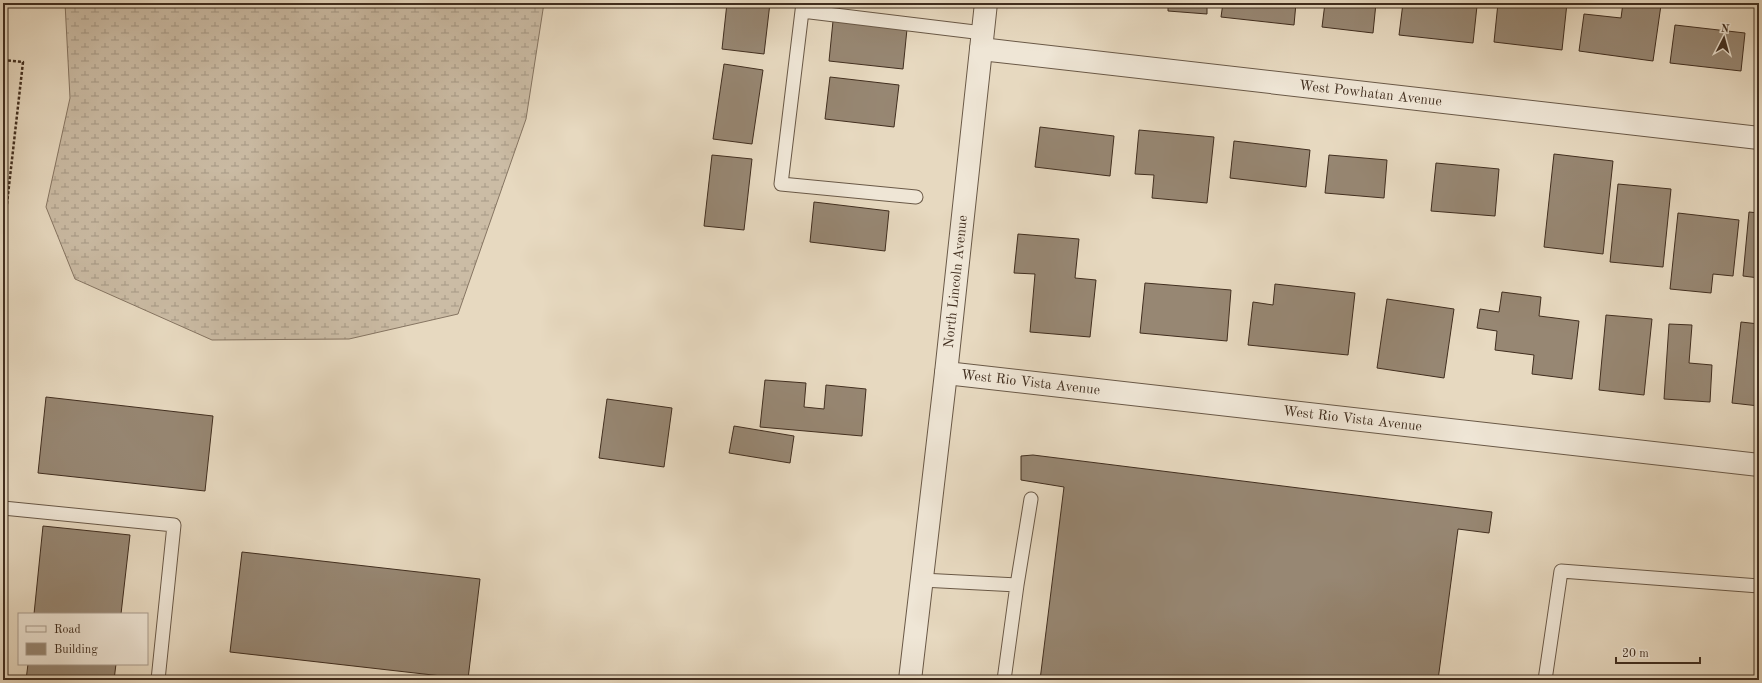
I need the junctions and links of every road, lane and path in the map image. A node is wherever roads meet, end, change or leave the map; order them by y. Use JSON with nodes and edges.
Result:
{"nodes":[{"id":1,"x":986,"y":3,"type":"edge"},
{"id":2,"x":803,"y":7,"type":"edge"},
{"id":3,"x":982,"y":41,"type":"junction"},
{"id":4,"x":3,"y":60,"type":"edge"},
{"id":5,"x":1759,"y":138,"type":"edge"},
{"id":6,"x":916,"y":197,"type":"dead end"},
{"id":7,"x":3,"y":239,"type":"edge"},
{"id":8,"x":946,"y":373,"type":"junction"},
{"id":9,"x":1759,"y":465,"type":"edge"},
{"id":10,"x":1031,"y":499,"type":"dead end"},
{"id":11,"x":3,"y":508,"type":"edge"},
{"id":12,"x":922,"y":580,"type":"junction"},
{"id":13,"x":1017,"y":585,"type":"junction"},
{"id":14,"x":1759,"y":586,"type":"edge"},
{"id":15,"x":158,"y":680,"type":"edge"},
{"id":16,"x":910,"y":680,"type":"edge"},
{"id":17,"x":1004,"y":680,"type":"edge"},
{"id":18,"x":1545,"y":680,"type":"edge"}],
"edges":[{"from":1,"to":3,"type":"street","name":"North Lincoln Avenue"},
{"from":2,"to":3,"type":"lane"},
{"from":2,"to":6,"type":"lane"},
{"from":3,"to":5,"type":"street","name":"West Powhatan Avenue"},
{"from":3,"to":8,"type":"street","name":"North Lincoln Avenue"},
{"from":4,"to":7,"type":"path"},
{"from":8,"to":9,"type":"street","name":"West Rio Vista Avenue"},
{"from":8,"to":12,"type":"street","name":"North Lincoln Avenue"},
{"from":10,"to":13,"type":"lane"},
{"from":11,"to":15,"type":"lane"},
{"from":12,"to":13,"type":"lane"},
{"from":12,"to":16,"type":"street","name":"North Lincoln Avenue"},
{"from":13,"to":17,"type":"lane"},
{"from":14,"to":18,"type":"lane"}]}
